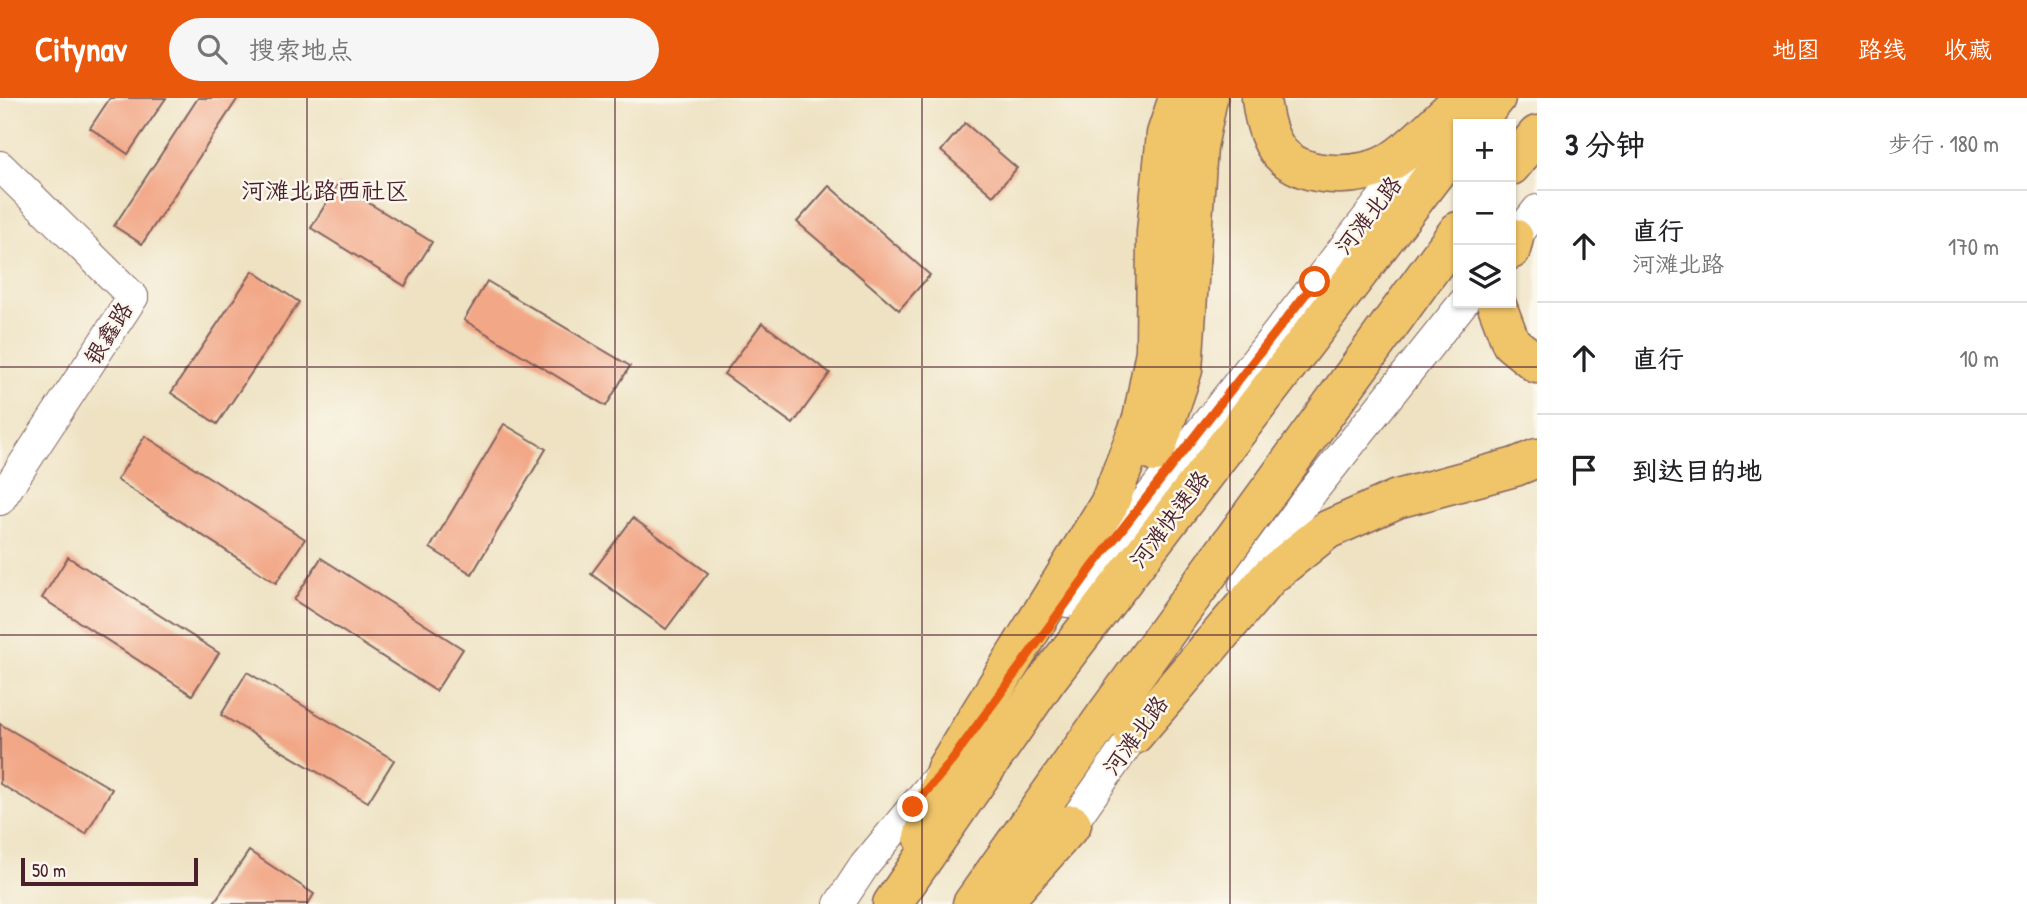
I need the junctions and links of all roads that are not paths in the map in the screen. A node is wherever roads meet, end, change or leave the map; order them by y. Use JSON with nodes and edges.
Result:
{"nodes":[{"id":1,"x":1178,"y":98,"type":"edge"},
{"id":2,"x":1208,"y":98,"type":"edge"},
{"id":3,"x":1261,"y":98,"type":"edge"},
{"id":4,"x":1496,"y":98,"type":"edge"},
{"id":5,"x":1465,"y":108,"type":"edge"},
{"id":6,"x":1537,"y":135,"type":"edge"},
{"id":7,"x":1453,"y":150,"type":"edge"},
{"id":8,"x":1516,"y":160,"type":"edge"},
{"id":9,"x":0,"y":166,"type":"edge"},
{"id":10,"x":1453,"y":237,"type":"edge"},
{"id":11,"x":133,"y":297,"type":"junction"},
{"id":12,"x":1459,"y":308,"type":"edge"},
{"id":13,"x":1498,"y":308,"type":"edge"},
{"id":14,"x":1537,"y":364,"type":"edge"},
{"id":15,"x":1537,"y":458,"type":"edge"},
{"id":16,"x":0,"y":482,"type":"edge"},
{"id":17,"x":0,"y":500,"type":"edge"},
{"id":18,"x":1114,"y":540,"type":"junction"},
{"id":19,"x":1134,"y":735,"type":"junction"},
{"id":20,"x":946,"y":768,"type":"junction"},
{"id":21,"x":1072,"y":824,"type":"junction"},
{"id":22,"x":900,"y":892,"type":"edge"},
{"id":23,"x":839,"y":904,"type":"edge"},
{"id":24,"x":972,"y":904,"type":"edge"},
{"id":25,"x":1001,"y":904,"type":"edge"},
{"id":26,"x":1015,"y":904,"type":"edge"}],
"edges":[{"from":1,"to":20,"type":"highway"},
{"from":2,"to":18,"type":"highway"},
{"from":3,"to":5,"type":"highway"},
{"from":4,"to":5,"type":"highway"},
{"from":5,"to":18,"type":"street","name":"河滩北路"},
{"from":6,"to":8,"type":"highway"},
{"from":7,"to":22,"type":"highway","name":"河滩快速路"},
{"from":9,"to":11,"type":"street"},
{"from":10,"to":24,"type":"highway"},
{"from":11,"to":16,"type":"street","name":"银鑫路"},
{"from":11,"to":17,"type":"street","name":"银鑫路"},
{"from":12,"to":19,"type":"street","name":"河滩北路"},
{"from":13,"to":14,"type":"highway"},
{"from":15,"to":19,"type":"highway"},
{"from":18,"to":20,"type":"street","name":"河滩北路"},
{"from":19,"to":21,"type":"street","name":"河滩北路"},
{"from":20,"to":22,"type":"highway"},
{"from":20,"to":23,"type":"street","name":"河滩北路"},
{"from":21,"to":25,"type":"highway"},
{"from":21,"to":26,"type":"street","name":"河滩北路"}]}
